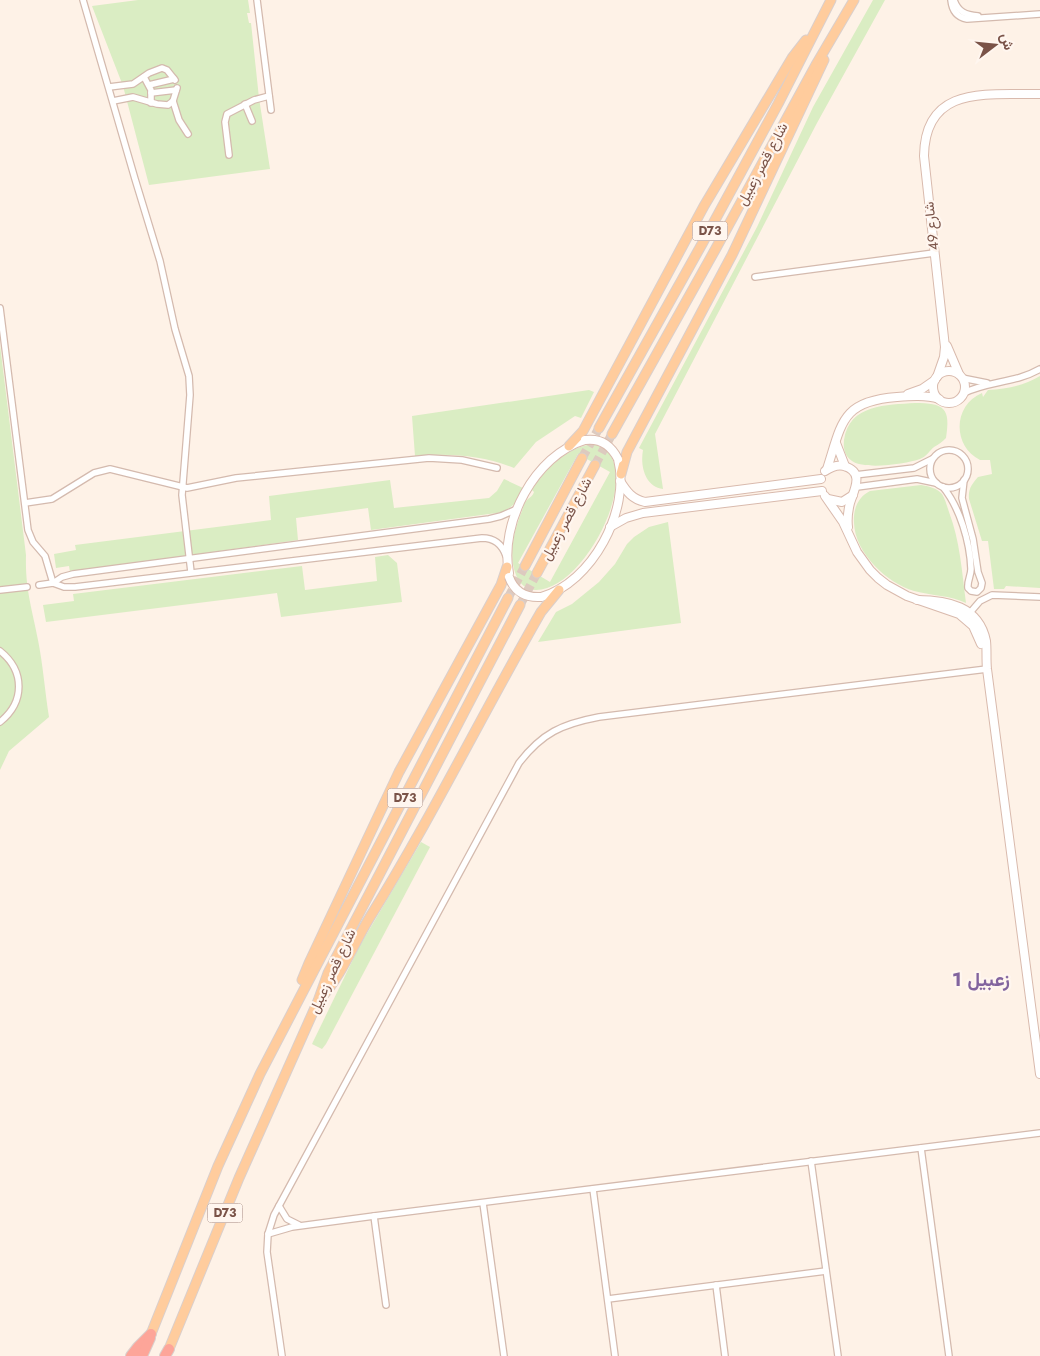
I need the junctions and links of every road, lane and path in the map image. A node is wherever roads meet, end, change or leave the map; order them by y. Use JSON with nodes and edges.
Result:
{"nodes":[{"id":1,"x":82,"y":0,"type":"edge"},
{"id":2,"x":257,"y":0,"type":"edge"},
{"id":3,"x":830,"y":0,"type":"edge"},
{"id":4,"x":854,"y":0,"type":"edge"},
{"id":5,"x":953,"y":0,"type":"edge"},
{"id":6,"x":1040,"y":14,"type":"edge"},
{"id":7,"x":815,"y":30,"type":"junction"},
{"id":8,"x":829,"y":42,"type":"junction"},
{"id":9,"x":144,"y":76,"type":"junction"},
{"id":10,"x":149,"y":85,"type":"junction"},
{"id":11,"x":109,"y":86,"type":"junction"},
{"id":12,"x":151,"y":93,"type":"junction"},
{"id":13,"x":1040,"y":94,"type":"edge"},
{"id":14,"x":269,"y":96,"type":"junction"},
{"id":15,"x":113,"y":101,"type":"junction"},
{"id":16,"x":173,"y":101,"type":"junction"},
{"id":17,"x":151,"y":103,"type":"junction"},
{"id":18,"x":245,"y":104,"type":"junction"},
{"id":19,"x":271,"y":110,"type":"dead end"},
{"id":20,"x":252,"y":121,"type":"dead end"},
{"id":21,"x":188,"y":134,"type":"dead end"},
{"id":22,"x":229,"y":155,"type":"dead end"},
{"id":23,"x":934,"y":253,"type":"junction"},
{"id":24,"x":755,"y":277,"type":"dead end"},
{"id":25,"x":0,"y":308,"type":"edge"},
{"id":26,"x":944,"y":337,"type":"junction"},
{"id":27,"x":1040,"y":369,"type":"edge"},
{"id":28,"x":961,"y":376,"type":"junction"},
{"id":29,"x":936,"y":379,"type":"junction"},
{"id":30,"x":994,"y":383,"type":"junction"},
{"id":31,"x":964,"y":393,"type":"junction"},
{"id":32,"x":899,"y":397,"type":"junction"},
{"id":33,"x":939,"y":399,"type":"junction"},
{"id":34,"x":599,"y":428,"type":"tunnel mouth"},
{"id":35,"x":612,"y":434,"type":"tunnel mouth"},
{"id":36,"x":835,"y":441,"type":"junction"},
{"id":37,"x":569,"y":446,"type":"junction"},
{"id":38,"x":582,"y":458,"type":"tunnel mouth"},
{"id":39,"x":933,"y":458,"type":"junction"},
{"id":40,"x":595,"y":465,"type":"tunnel mouth"},
{"id":41,"x":845,"y":466,"type":"junction"},
{"id":42,"x":497,"y":468,"type":"dead end"},
{"id":43,"x":828,"y":469,"type":"junction"},
{"id":44,"x":855,"y":475,"type":"junction"},
{"id":45,"x":621,"y":478,"type":"junction"},
{"id":46,"x":821,"y":479,"type":"junction"},
{"id":47,"x":964,"y":480,"type":"junction"},
{"id":48,"x":937,"y":483,"type":"junction"},
{"id":49,"x":857,"y":487,"type":"junction"},
{"id":50,"x":943,"y":487,"type":"junction"},
{"id":51,"x":182,"y":488,"type":"junction"},
{"id":52,"x":824,"y":493,"type":"junction"},
{"id":53,"x":853,"y":495,"type":"junction"},
{"id":54,"x":25,"y":503,"type":"junction"},
{"id":55,"x":517,"y":509,"type":"junction"},
{"id":56,"x":610,"y":527,"type":"junction"},
{"id":57,"x":848,"y":531,"type":"junction"},
{"id":58,"x":189,"y":559,"type":"junction"},
{"id":59,"x":507,"y":562,"type":"junction"},
{"id":60,"x":525,"y":566,"type":"tunnel mouth"},
{"id":61,"x":191,"y":572,"type":"junction"},
{"id":62,"x":537,"y":572,"type":"tunnel mouth"},
{"id":63,"x":53,"y":583,"type":"junction"},
{"id":64,"x":39,"y":585,"type":"dead end"},
{"id":65,"x":27,"y":587,"type":"dead end"},
{"id":66,"x":0,"y":590,"type":"edge"},
{"id":67,"x":559,"y":590,"type":"junction"},
{"id":68,"x":1040,"y":597,"type":"edge"},
{"id":69,"x":508,"y":598,"type":"tunnel mouth"},
{"id":70,"x":520,"y":605,"type":"tunnel mouth"},
{"id":71,"x":968,"y":615,"type":"junction"},
{"id":72,"x":0,"y":652,"type":"edge"},
{"id":73,"x":987,"y":669,"type":"junction"},
{"id":74,"x":0,"y":722,"type":"edge"},
{"id":75,"x":299,"y":996,"type":"junction"},
{"id":76,"x":318,"y":1001,"type":"junction"},
{"id":77,"x":1040,"y":1074,"type":"edge"},
{"id":78,"x":1040,"y":1133,"type":"edge"},
{"id":79,"x":921,"y":1148,"type":"junction"},
{"id":80,"x":811,"y":1161,"type":"junction"},
{"id":81,"x":593,"y":1189,"type":"junction"},
{"id":82,"x":483,"y":1203,"type":"junction"},
{"id":83,"x":279,"y":1206,"type":"junction"},
{"id":84,"x":374,"y":1216,"type":"junction"},
{"id":85,"x":301,"y":1226,"type":"junction"},
{"id":86,"x":268,"y":1234,"type":"junction"},
{"id":87,"x":826,"y":1271,"type":"junction"},
{"id":88,"x":716,"y":1285,"type":"junction"},
{"id":89,"x":608,"y":1299,"type":"junction"},
{"id":90,"x":386,"y":1305,"type":"dead end"},
{"id":91,"x":152,"y":1334,"type":"junction"},
{"id":92,"x":167,"y":1354,"type":"edge"},
{"id":93,"x":131,"y":1356,"type":"edge"},
{"id":94,"x":142,"y":1356,"type":"edge"},
{"id":95,"x":282,"y":1356,"type":"edge"},
{"id":96,"x":504,"y":1356,"type":"edge"},
{"id":97,"x":615,"y":1356,"type":"edge"},
{"id":98,"x":726,"y":1356,"type":"edge"},
{"id":99,"x":838,"y":1356,"type":"edge"},
{"id":100,"x":949,"y":1356,"type":"edge"}],
"edges":[{"from":1,"to":11,"type":"street"},
{"from":2,"to":14,"type":"street"},
{"from":3,"to":7,"type":"main road","name":"شارع قصر زعبيل","number":"D73"},
{"from":4,"to":8,"type":"main road","name":"شارع قصر زعبيل","number":"D73"},
{"from":5,"to":6,"type":"street"},
{"from":7,"to":34,"type":"main road","name":"شارع قصر زعبيل","number":"D73"},
{"from":7,"to":37,"type":"main road"},
{"from":8,"to":35,"type":"main road","name":"شارع قصر زعبيل","number":"D73"},
{"from":8,"to":45,"type":"main road"},
{"from":9,"to":10,"type":"street"},
{"from":9,"to":10,"type":"street"},
{"from":9,"to":11,"type":"street"},
{"from":10,"to":12,"type":"street"},
{"from":11,"to":15,"type":"street"},
{"from":12,"to":16,"type":"street"},
{"from":12,"to":17,"type":"street"},
{"from":13,"to":23,"type":"street","name":"شارع 49"},
{"from":14,"to":18,"type":"street"},
{"from":14,"to":19,"type":"street"},
{"from":15,"to":17,"type":"street"},
{"from":15,"to":51,"type":"street"},
{"from":16,"to":17,"type":"street"},
{"from":16,"to":21,"type":"street"},
{"from":18,"to":20,"type":"street"},
{"from":18,"to":22,"type":"street"},
{"from":23,"to":24,"type":"street"},
{"from":23,"to":26,"type":"street","name":"شارع 49"},
{"from":25,"to":54,"type":"street"},
{"from":26,"to":28,"type":"street","name":"شارع 49"},
{"from":26,"to":29,"type":"street","name":"شارع 49"},
{"from":27,"to":30,"type":"street"},
{"from":28,"to":29,"type":"street"},
{"from":28,"to":30,"type":"street"},
{"from":28,"to":31,"type":"street"},
{"from":29,"to":32,"type":"street"},
{"from":29,"to":33,"type":"street"},
{"from":30,"to":31,"type":"street"},
{"from":31,"to":33,"type":"street"},
{"from":32,"to":33,"type":"street"},
{"from":32,"to":36,"type":"street"},
{"from":36,"to":41,"type":"street"},
{"from":36,"to":43,"type":"street"},
{"from":37,"to":45,"type":"street","bridge":true},
{"from":37,"to":55,"type":"street"},
{"from":38,"to":60,"type":"main road","name":"شارع قصر زعبيل"},
{"from":39,"to":44,"type":"street"},
{"from":39,"to":47,"type":"street"},
{"from":39,"to":48,"type":"street"},
{"from":40,"to":62,"type":"main road","name":"شارع قصر زعبيل"},
{"from":41,"to":43,"type":"street"},
{"from":41,"to":44,"type":"street"},
{"from":42,"to":51,"type":"street"},
{"from":43,"to":46,"type":"street"},
{"from":44,"to":49,"type":"street"},
{"from":45,"to":46,"type":"street"},
{"from":45,"to":56,"type":"street"},
{"from":46,"to":52,"type":"street"},
{"from":47,"to":50,"type":"street"},
{"from":47,"to":50,"type":"street"},
{"from":48,"to":49,"type":"street"},
{"from":48,"to":50,"type":"street"},
{"from":49,"to":53,"type":"street"},
{"from":51,"to":54,"type":"street"},
{"from":51,"to":58,"type":"street"},
{"from":52,"to":53,"type":"street"},
{"from":52,"to":56,"type":"street"},
{"from":52,"to":57,"type":"street"},
{"from":53,"to":57,"type":"street"},
{"from":54,"to":63,"type":"street"},
{"from":55,"to":58,"type":"street"},
{"from":55,"to":59,"type":"street"},
{"from":56,"to":67,"type":"street"},
{"from":57,"to":71,"type":"street"},
{"from":58,"to":61,"type":"street"},
{"from":58,"to":63,"type":"street"},
{"from":59,"to":61,"type":"street"},
{"from":59,"to":67,"type":"street","bridge":true},
{"from":59,"to":75,"type":"main road"},
{"from":61,"to":63,"type":"street"},
{"from":63,"to":64,"type":"street"},
{"from":65,"to":66,"type":"street"},
{"from":67,"to":76,"type":"main road"},
{"from":68,"to":71,"type":"street"},
{"from":69,"to":75,"type":"main road","name":"شارع قصر زعبيل","number":"D73"},
{"from":70,"to":76,"type":"main road","name":"شارع قصر زعبيل","number":"D73"},
{"from":71,"to":73,"type":"street"},
{"from":72,"to":74,"type":"street"},
{"from":73,"to":77,"type":"street"},
{"from":73,"to":83,"type":"street"},
{"from":75,"to":91,"type":"main road","name":"شارع قصر زعبيل","number":"D73"},
{"from":76,"to":92,"type":"main road","name":"شارع قصر زعبيل","number":"D73"},
{"from":78,"to":79,"type":"street"},
{"from":79,"to":80,"type":"street"},
{"from":79,"to":100,"type":"street"},
{"from":80,"to":81,"type":"street"},
{"from":80,"to":87,"type":"street"},
{"from":81,"to":82,"type":"street"},
{"from":81,"to":89,"type":"street"},
{"from":82,"to":84,"type":"street"},
{"from":82,"to":96,"type":"street"},
{"from":83,"to":85,"type":"street"},
{"from":83,"to":86,"type":"street"},
{"from":84,"to":85,"type":"street"},
{"from":84,"to":90,"type":"street"},
{"from":85,"to":86,"type":"street"},
{"from":86,"to":95,"type":"street"},
{"from":87,"to":88,"type":"street"},
{"from":87,"to":99,"type":"street"},
{"from":88,"to":89,"type":"street"},
{"from":88,"to":98,"type":"street"},
{"from":89,"to":97,"type":"street"},
{"from":91,"to":93,"type":"highway"},
{"from":91,"to":94,"type":"highway"}]}
